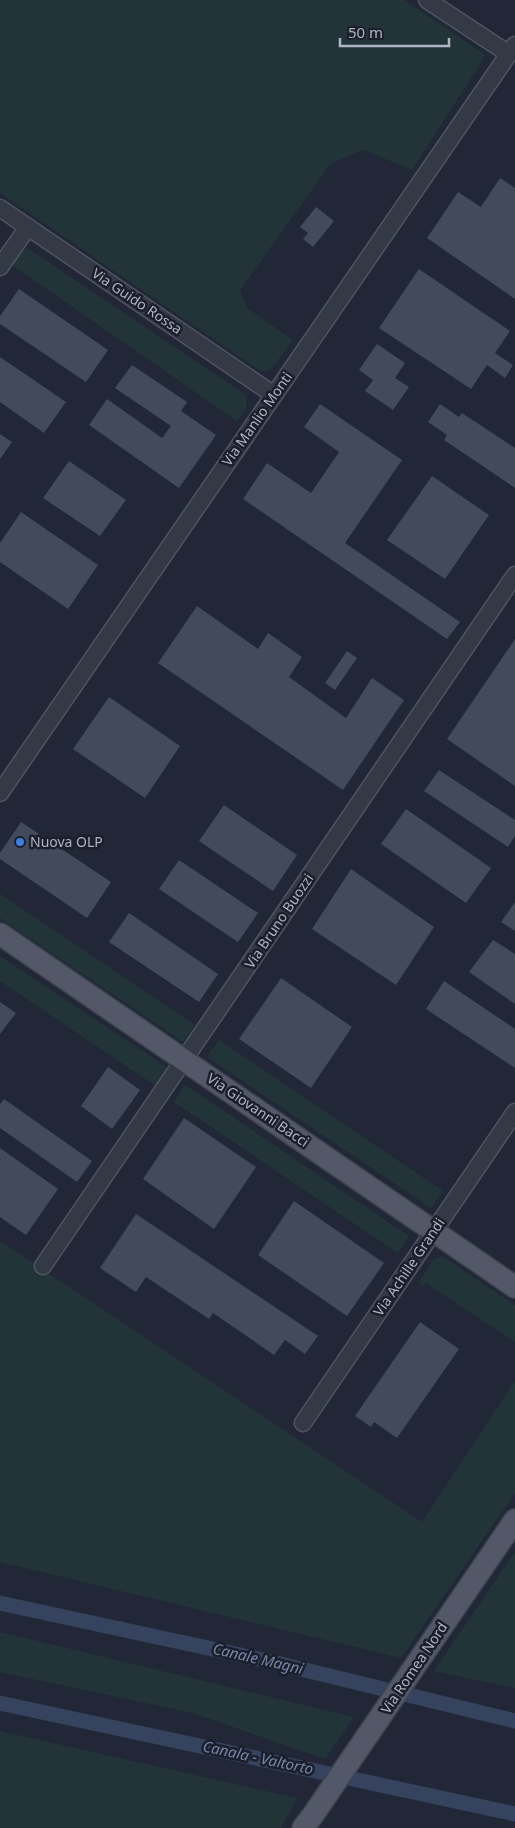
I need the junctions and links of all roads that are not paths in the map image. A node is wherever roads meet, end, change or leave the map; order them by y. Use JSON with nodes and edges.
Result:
{"nodes":[{"id":1,"x":427,"y":0,"type":"edge"},
{"id":2,"x":512,"y":50,"type":"edge"},
{"id":3,"x":0,"y":208,"type":"edge"},
{"id":4,"x":28,"y":227,"type":"junction"},
{"id":5,"x":0,"y":267,"type":"edge"},
{"id":6,"x":274,"y":395,"type":"junction"},
{"id":7,"x":515,"y":575,"type":"edge"},
{"id":8,"x":0,"y":793,"type":"edge"},
{"id":9,"x":0,"y":934,"type":"edge"},
{"id":10,"x":184,"y":1059,"type":"junction"},
{"id":11,"x":515,"y":1112,"type":"edge"},
{"id":12,"x":434,"y":1230,"type":"junction"},
{"id":13,"x":42,"y":1266,"type":"dead end"},
{"id":14,"x":515,"y":1287,"type":"edge"},
{"id":15,"x":303,"y":1423,"type":"dead end"},
{"id":16,"x":515,"y":1520,"type":"edge"},
{"id":17,"x":307,"y":1824,"type":"edge"}],
"edges":[{"from":1,"to":2,"type":"street"},
{"from":2,"to":6,"type":"street","name":"Via Manlio Monti"},
{"from":3,"to":4,"type":"street","name":"Via Guido Rossa"},
{"from":4,"to":5,"type":"street"},
{"from":4,"to":6,"type":"street","name":"Via Guido Rossa"},
{"from":6,"to":8,"type":"street","name":"Via Manlio Monti"},
{"from":7,"to":10,"type":"street","name":"Via Bruno Buozzi"},
{"from":9,"to":10,"type":"main road","name":"Via Giovanni Bacci"},
{"from":10,"to":12,"type":"main road","name":"Via Giovanni Bacci"},
{"from":10,"to":13,"type":"street","name":"Via Bruno Buozzi"},
{"from":11,"to":12,"type":"street","name":"Via Achille Grandi"},
{"from":12,"to":14,"type":"main road","name":"Via Giovanni Bacci"},
{"from":12,"to":15,"type":"street","name":"Via Achille Grandi"},
{"from":16,"to":17,"type":"main road","name":"Via Romea Nord"}]}
